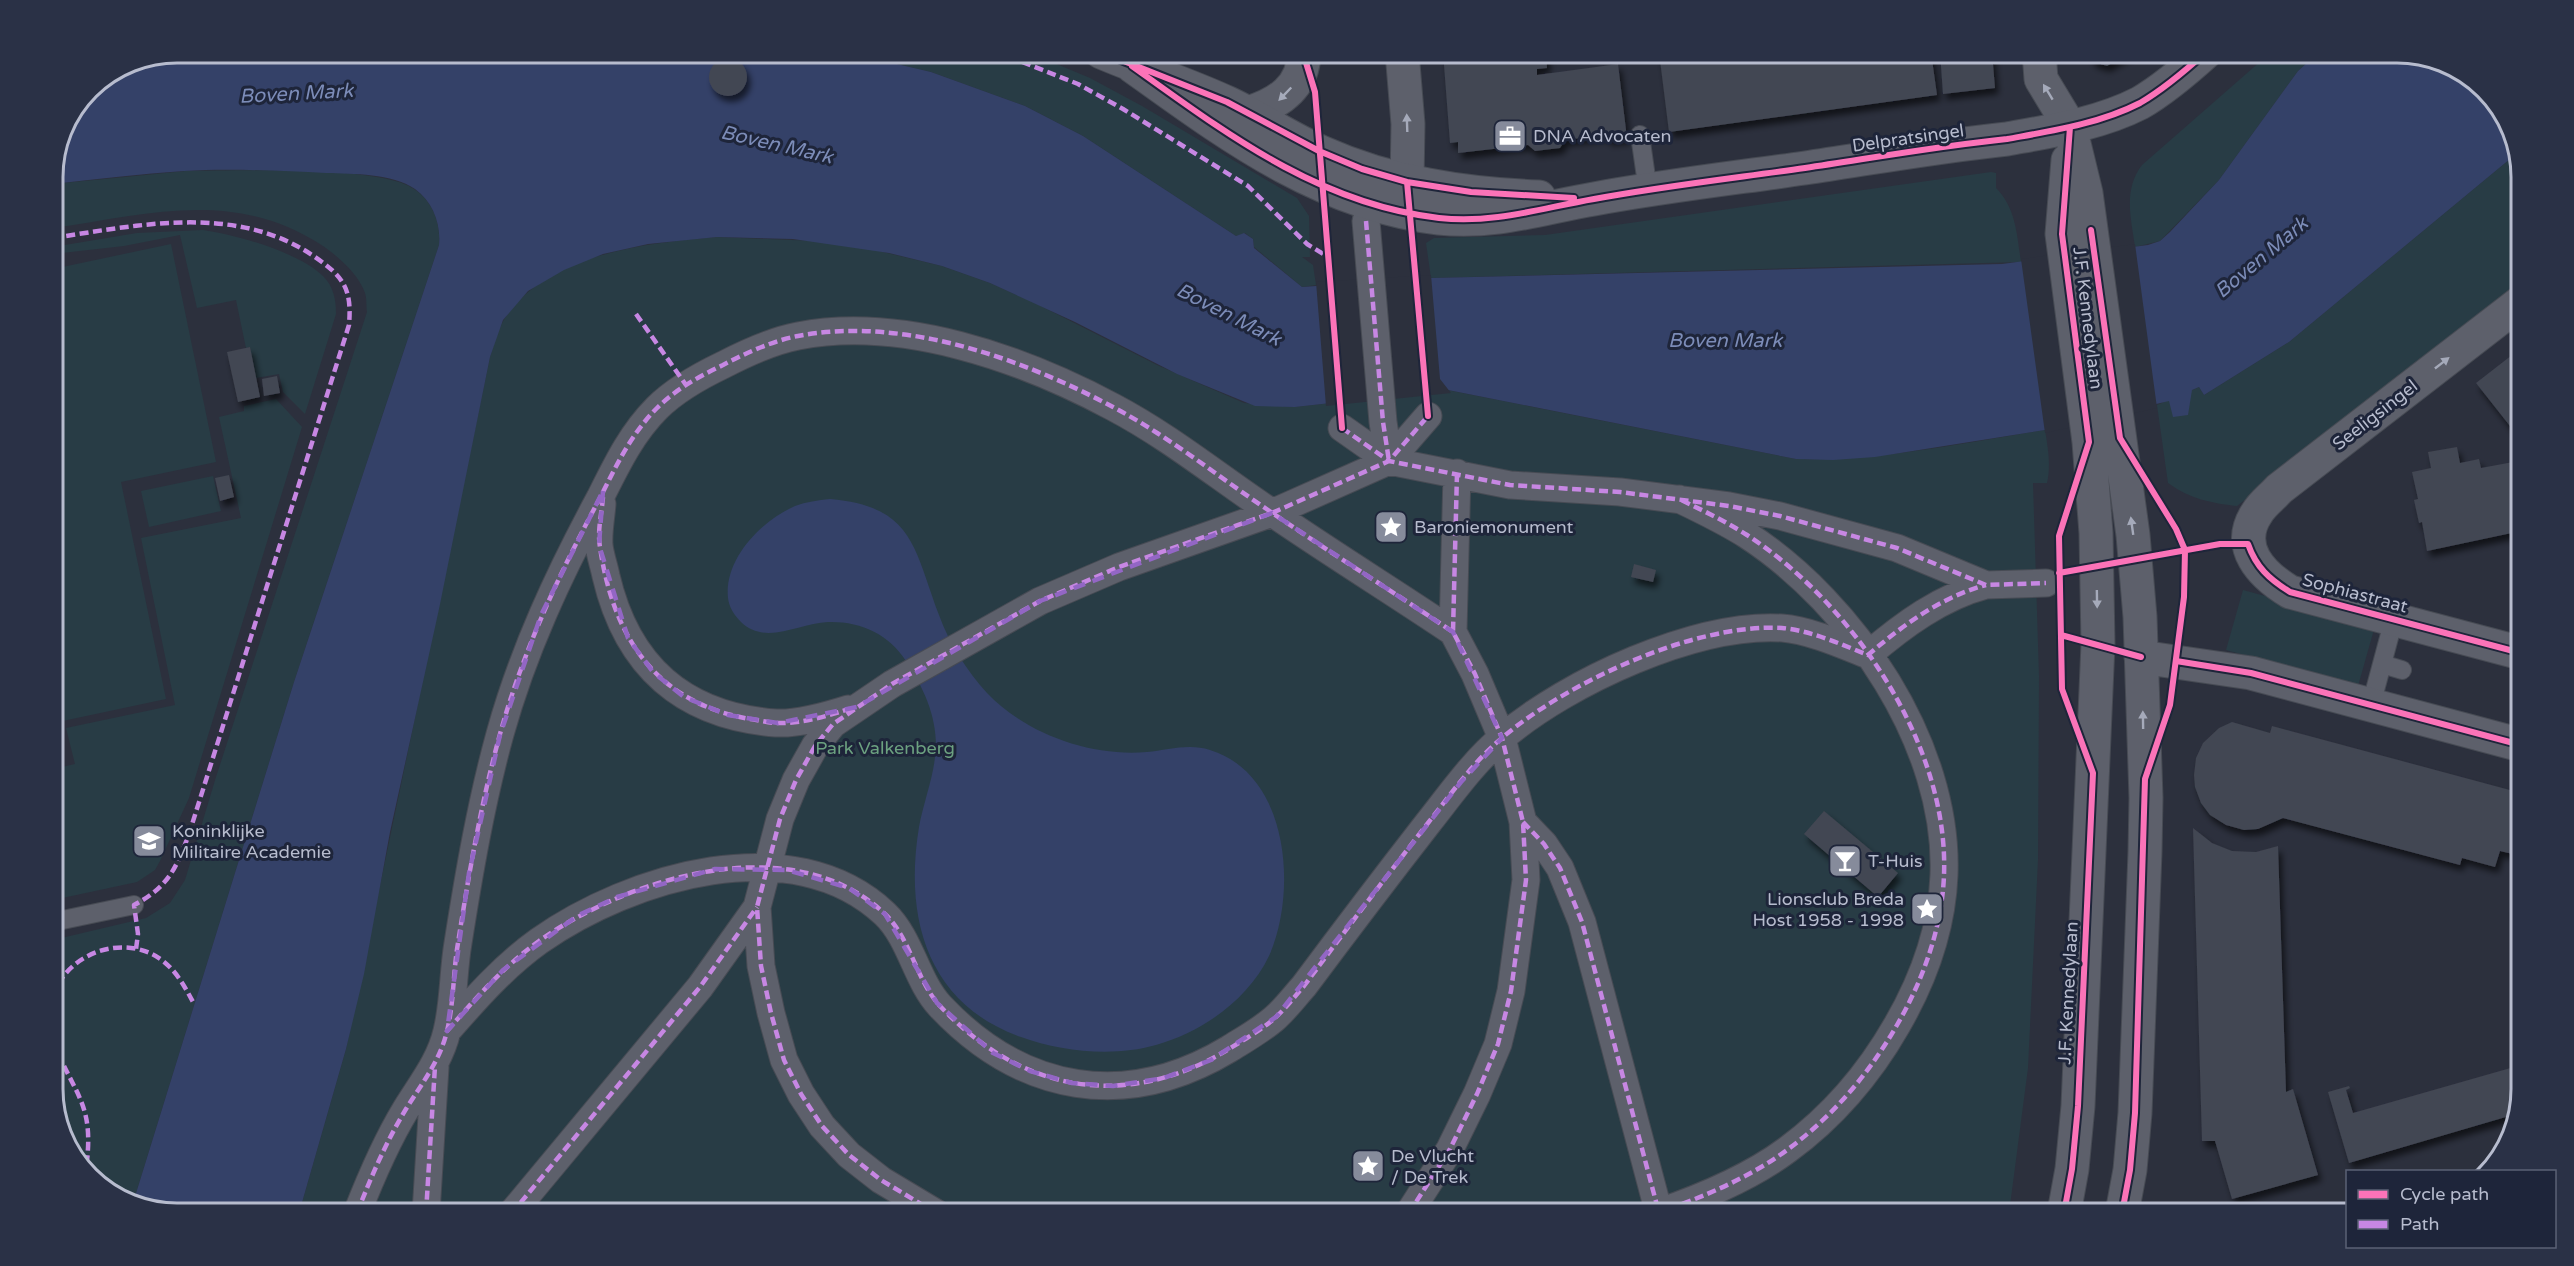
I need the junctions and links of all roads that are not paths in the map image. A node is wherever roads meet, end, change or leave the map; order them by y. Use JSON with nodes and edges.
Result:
{"nodes":[{"id":1,"x":1125,"y":63,"type":"edge"},
{"id":2,"x":1301,"y":63,"type":"edge"},
{"id":3,"x":1403,"y":63,"type":"edge"},
{"id":4,"x":2040,"y":63,"type":"edge"},
{"id":5,"x":2193,"y":63,"type":"edge"},
{"id":6,"x":1132,"y":66,"type":"junction"},
{"id":7,"x":1248,"y":113,"type":"junction"},
{"id":8,"x":2070,"y":127,"type":"junction"},
{"id":9,"x":1640,"y":135,"type":"dead end"},
{"id":10,"x":1407,"y":182,"type":"junction"},
{"id":11,"x":1648,"y":191,"type":"junction"},
{"id":12,"x":1365,"y":197,"type":"junction"},
{"id":13,"x":1594,"y":199,"type":"junction"},
{"id":14,"x":2511,"y":310,"type":"edge"},
{"id":15,"x":1428,"y":416,"type":"dead end"},
{"id":16,"x":1342,"y":428,"type":"dead end"},
{"id":17,"x":2104,"y":440,"type":"junction"},
{"id":18,"x":1389,"y":461,"type":"junction"},
{"id":19,"x":1457,"y":473,"type":"junction"},
{"id":20,"x":603,"y":491,"type":"junction"},
{"id":21,"x":1679,"y":499,"type":"junction"},
{"id":22,"x":1272,"y":513,"type":"junction"},
{"id":23,"x":2248,"y":543,"type":"joint"},
{"id":24,"x":2046,"y":584,"type":"dead end"},
{"id":25,"x":1986,"y":585,"type":"junction"},
{"id":26,"x":2394,"y":619,"type":"junction"},
{"id":27,"x":1453,"y":632,"type":"junction"},
{"id":28,"x":2511,"y":650,"type":"edge"},
{"id":29,"x":1868,"y":655,"type":"junction"},
{"id":30,"x":2141,"y":657,"type":"junction"},
{"id":31,"x":2382,"y":664,"type":"junction"},
{"id":32,"x":2402,"y":670,"type":"dead end"},
{"id":33,"x":2371,"y":705,"type":"junction"},
{"id":34,"x":858,"y":707,"type":"junction"},
{"id":35,"x":1502,"y":738,"type":"junction"},
{"id":36,"x":2511,"y":743,"type":"edge"},
{"id":37,"x":1523,"y":822,"type":"junction"},
{"id":38,"x":765,"y":867,"type":"junction"},
{"id":39,"x":134,"y":905,"type":"dead end"},
{"id":40,"x":757,"y":907,"type":"junction"},
{"id":41,"x":63,"y":920,"type":"edge"},
{"id":42,"x":447,"y":1031,"type":"junction"},
{"id":43,"x":435,"y":1066,"type":"junction"},
{"id":44,"x":361,"y":1203,"type":"edge"},
{"id":45,"x":427,"y":1203,"type":"edge"},
{"id":46,"x":521,"y":1203,"type":"edge"},
{"id":47,"x":918,"y":1203,"type":"edge"},
{"id":48,"x":1416,"y":1203,"type":"edge"},
{"id":49,"x":1655,"y":1203,"type":"edge"},
{"id":50,"x":1681,"y":1203,"type":"edge"},
{"id":51,"x":2066,"y":1203,"type":"edge"},
{"id":52,"x":2124,"y":1203,"type":"edge"}],
"edges":[{"from":1,"to":6,"type":"street"},
{"from":2,"to":7,"type":"street","one_way":true},
{"from":10,"to":3,"type":"street","one_way":true},
{"from":8,"to":4,"type":"street","one_way":true},
{"from":5,"to":8,"type":"street","name":"Delpratsingel"},
{"from":6,"to":7,"type":"street"},
{"from":6,"to":12,"type":"street"},
{"from":7,"to":12,"type":"street"},
{"from":8,"to":11,"type":"street","name":"Delpratsingel"},
{"from":8,"to":17,"type":"street","name":"J.F. Kennedylaan"},
{"from":9,"to":11,"type":"lane"},
{"from":10,"to":12,"type":"street","name":"Delpratsingel"},
{"from":10,"to":13,"type":"street","name":"Delpratsingel"},
{"from":11,"to":13,"type":"street","name":"Delpratsingel"},
{"from":12,"to":13,"type":"street","name":"Delpratsingel"},
{"from":12,"to":18,"type":"street"},
{"from":23,"to":14,"type":"street","name":"Seeligsingel","one_way":true},
{"from":15,"to":18,"type":"street"},
{"from":16,"to":18,"type":"street"},
{"from":30,"to":17,"type":"street","name":"J.F. Kennedylaan","one_way":true},
{"from":17,"to":51,"type":"street","name":"J.F. Kennedylaan","one_way":true},
{"from":18,"to":19,"type":"street"},
{"from":18,"to":22,"type":"street"},
{"from":19,"to":21,"type":"street"},
{"from":19,"to":27,"type":"street"},
{"from":20,"to":22,"type":"street"},
{"from":20,"to":34,"type":"street"},
{"from":20,"to":42,"type":"street"},
{"from":21,"to":25,"type":"street"},
{"from":21,"to":29,"type":"street"},
{"from":22,"to":27,"type":"street"},
{"from":22,"to":34,"type":"street"},
{"from":23,"to":26,"type":"street","name":"Sophiastraat"},
{"from":24,"to":25,"type":"street"},
{"from":25,"to":29,"type":"street"},
{"from":26,"to":28,"type":"street","name":"Sophiastraat"},
{"from":26,"to":31,"type":"lane"},
{"from":27,"to":35,"type":"street"},
{"from":29,"to":35,"type":"street"},
{"from":29,"to":50,"type":"street"},
{"from":30,"to":33,"type":"street"},
{"from":52,"to":30,"type":"street","name":"J.F. Kennedylaan","one_way":true},
{"from":31,"to":32,"type":"lane"},
{"from":31,"to":33,"type":"lane"},
{"from":33,"to":36,"type":"street"},
{"from":34,"to":38,"type":"street"},
{"from":35,"to":37,"type":"street"},
{"from":35,"to":38,"type":"street"},
{"from":37,"to":48,"type":"street"},
{"from":37,"to":49,"type":"street"},
{"from":38,"to":40,"type":"street"},
{"from":38,"to":42,"type":"street"},
{"from":39,"to":41,"type":"lane"},
{"from":40,"to":46,"type":"street"},
{"from":40,"to":47,"type":"street"},
{"from":42,"to":43,"type":"street"},
{"from":43,"to":44,"type":"street"},
{"from":43,"to":45,"type":"street"}]}
